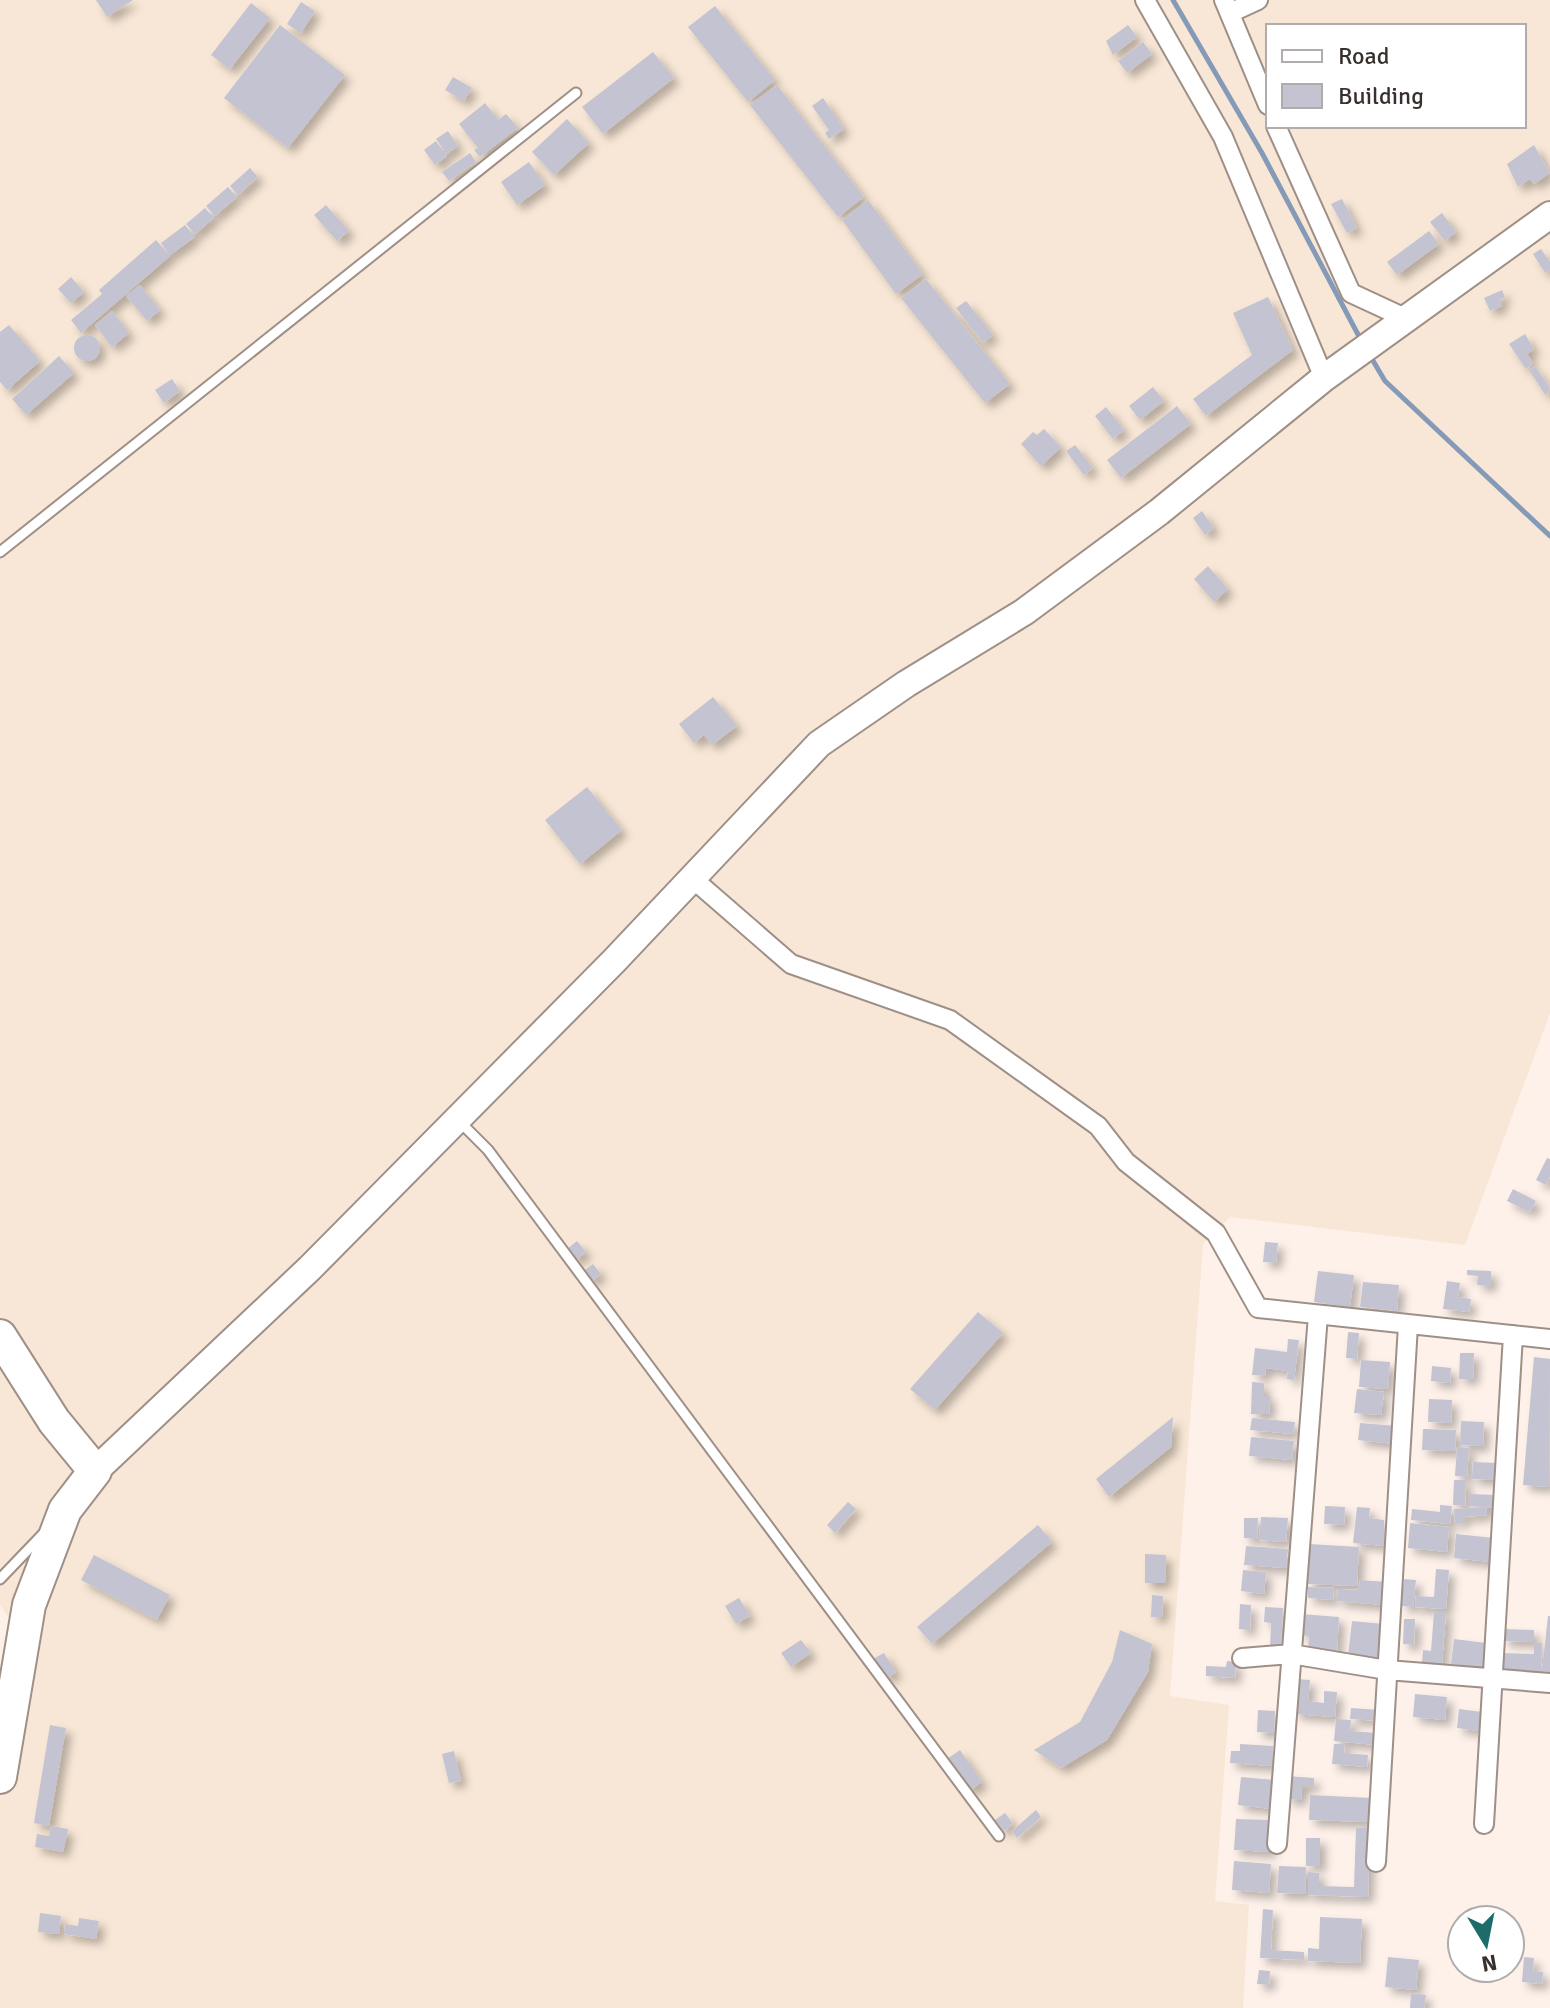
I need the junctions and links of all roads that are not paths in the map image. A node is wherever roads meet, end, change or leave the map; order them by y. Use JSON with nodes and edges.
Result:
{"nodes":[{"id":1,"x":1145,"y":0,"type":"edge"},
{"id":2,"x":1258,"y":0,"type":"edge"},
{"id":3,"x":1228,"y":6,"type":"edge"},
{"id":4,"x":576,"y":93,"type":"dead end"},
{"id":5,"x":1266,"y":100,"type":"edge"},
{"id":6,"x":1277,"y":128,"type":"edge"},
{"id":7,"x":1550,"y":215,"type":"edge"},
{"id":8,"x":1399,"y":325,"type":"junction"},
{"id":9,"x":1328,"y":375,"type":"junction"},
{"id":10,"x":0,"y":552,"type":"edge"},
{"id":11,"x":692,"y":878,"type":"junction"},
{"id":12,"x":456,"y":1119,"type":"junction"},
{"id":13,"x":1318,"y":1315,"type":"junction"},
{"id":14,"x":1408,"y":1325,"type":"junction"},
{"id":15,"x":1513,"y":1335,"type":"junction"},
{"id":16,"x":0,"y":1336,"type":"edge"},
{"id":17,"x":1550,"y":1339,"type":"edge"},
{"id":18,"x":95,"y":1471,"type":"junction"},
{"id":19,"x":65,"y":1510,"type":"junction"},
{"id":20,"x":0,"y":1579,"type":"edge"},
{"id":21,"x":1291,"y":1654,"type":"junction"},
{"id":22,"x":1242,"y":1658,"type":"dead end"},
{"id":23,"x":1387,"y":1670,"type":"junction"},
{"id":24,"x":1492,"y":1679,"type":"junction"},
{"id":25,"x":1550,"y":1683,"type":"edge"},
{"id":26,"x":0,"y":1777,"type":"edge"},
{"id":27,"x":1484,"y":1824,"type":"dead end"},
{"id":28,"x":999,"y":1836,"type":"dead end"},
{"id":29,"x":1277,"y":1844,"type":"dead end"},
{"id":30,"x":1376,"y":1862,"type":"dead end"}],
"edges":[{"from":1,"to":9,"type":"street"},
{"from":2,"to":3,"type":"street"},
{"from":3,"to":5,"type":"street"},
{"from":4,"to":10,"type":"lane"},
{"from":6,"to":8,"type":"street"},
{"from":7,"to":8,"type":"main road"},
{"from":8,"to":9,"type":"main road"},
{"from":9,"to":11,"type":"main road"},
{"from":11,"to":12,"type":"main road"},
{"from":11,"to":13,"type":"street"},
{"from":12,"to":18,"type":"main road"},
{"from":12,"to":28,"type":"lane"},
{"from":13,"to":14,"type":"street"},
{"from":13,"to":21,"type":"street"},
{"from":14,"to":15,"type":"street"},
{"from":14,"to":23,"type":"street"},
{"from":15,"to":17,"type":"street"},
{"from":15,"to":24,"type":"street"},
{"from":16,"to":18,"type":"highway"},
{"from":18,"to":19,"type":"highway"},
{"from":19,"to":20,"type":"lane"},
{"from":19,"to":26,"type":"highway"},
{"from":21,"to":22,"type":"street"},
{"from":21,"to":23,"type":"street"},
{"from":21,"to":29,"type":"street"},
{"from":23,"to":24,"type":"street"},
{"from":23,"to":30,"type":"street"},
{"from":24,"to":25,"type":"street"},
{"from":24,"to":27,"type":"street"}]}
